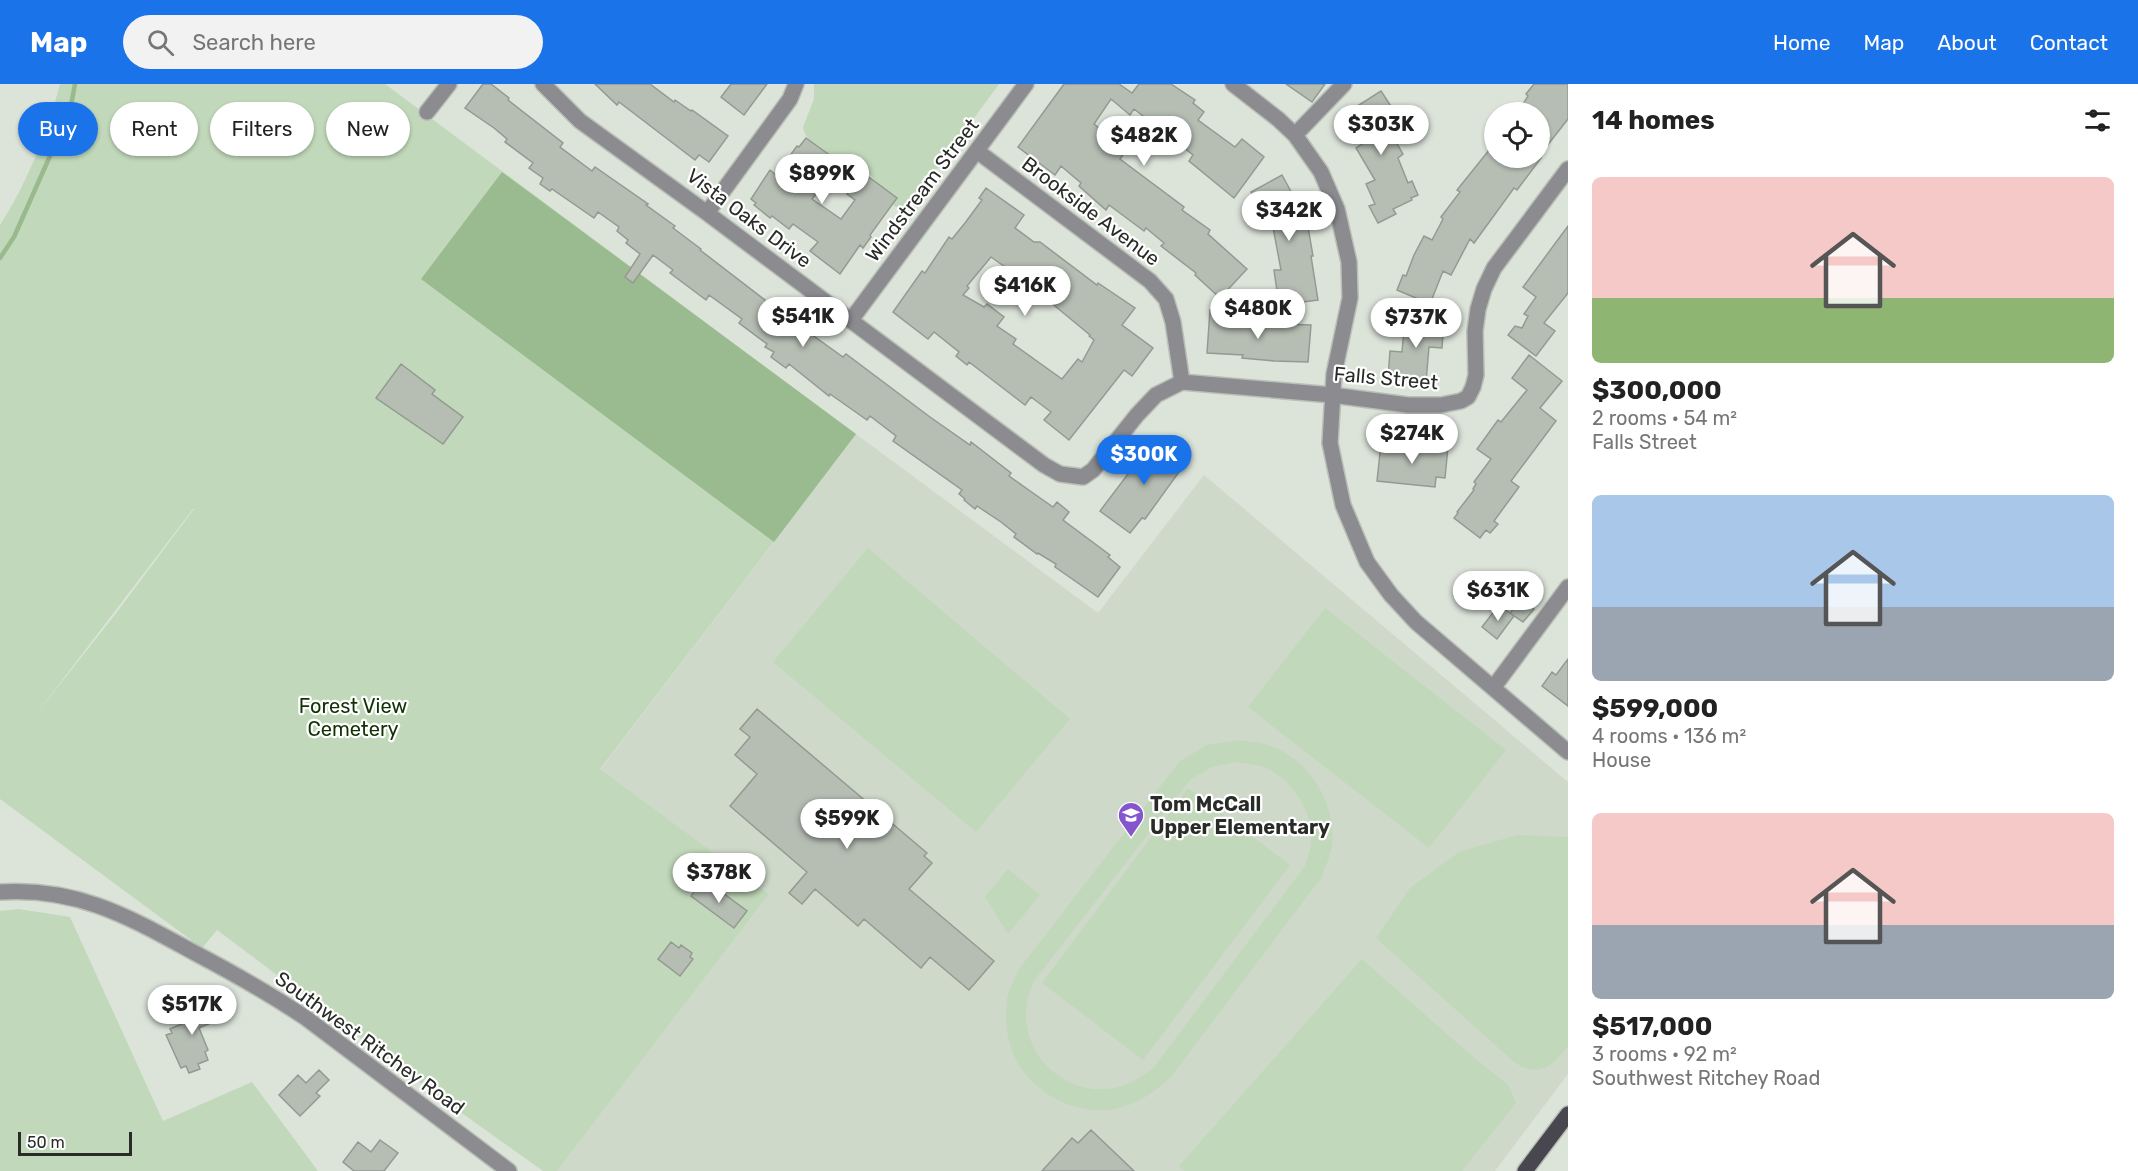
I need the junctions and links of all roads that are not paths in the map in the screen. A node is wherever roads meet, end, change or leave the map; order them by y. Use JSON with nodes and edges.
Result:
{"nodes":[{"id":1,"x":449,"y":84,"type":"edge"},
{"id":2,"x":543,"y":84,"type":"edge"},
{"id":3,"x":796,"y":84,"type":"edge"},
{"id":4,"x":1026,"y":84,"type":"edge"},
{"id":5,"x":1233,"y":84,"type":"edge"},
{"id":6,"x":1344,"y":84,"type":"edge"},
{"id":7,"x":427,"y":112,"type":"dead end"},
{"id":8,"x":1295,"y":135,"type":"junction"},
{"id":9,"x":977,"y":151,"type":"junction"},
{"id":10,"x":1568,"y":169,"type":"edge"},
{"id":11,"x":707,"y":213,"type":"junction"},
{"id":12,"x":851,"y":320,"type":"junction"},
{"id":13,"x":1182,"y":382,"type":"junction"},
{"id":14,"x":1332,"y":394,"type":"junction"},
{"id":15,"x":1568,"y":587,"type":"edge"},
{"id":16,"x":1492,"y":688,"type":"junction"},
{"id":17,"x":1568,"y":752,"type":"edge"},
{"id":18,"x":0,"y":891,"type":"edge"},
{"id":19,"x":1568,"y":1113,"type":"edge"},
{"id":20,"x":509,"y":1171,"type":"edge"},
{"id":21,"x":1525,"y":1171,"type":"edge"}],
"edges":[{"from":1,"to":7,"type":"street"},
{"from":2,"to":11,"type":"street","name":"Vista Oaks Drive"},
{"from":3,"to":11,"type":"street"},
{"from":4,"to":9,"type":"street","name":"Windstream Street"},
{"from":5,"to":8,"type":"street"},
{"from":6,"to":8,"type":"street"},
{"from":8,"to":14,"type":"street"},
{"from":9,"to":12,"type":"street","name":"Windstream Street"},
{"from":9,"to":13,"type":"street","name":"Brookside Avenue"},
{"from":10,"to":14,"type":"street","name":"Falls Street"},
{"from":11,"to":12,"type":"street","name":"Vista Oaks Drive"},
{"from":12,"to":13,"type":"street","name":"Vista Oaks Drive"},
{"from":13,"to":14,"type":"street","name":"Falls Street"},
{"from":14,"to":16,"type":"street"},
{"from":15,"to":16,"type":"street"},
{"from":16,"to":17,"type":"street"},
{"from":18,"to":20,"type":"street","name":"Southwest Ritchey Road"},
{"from":19,"to":21,"type":"main road"}]}
